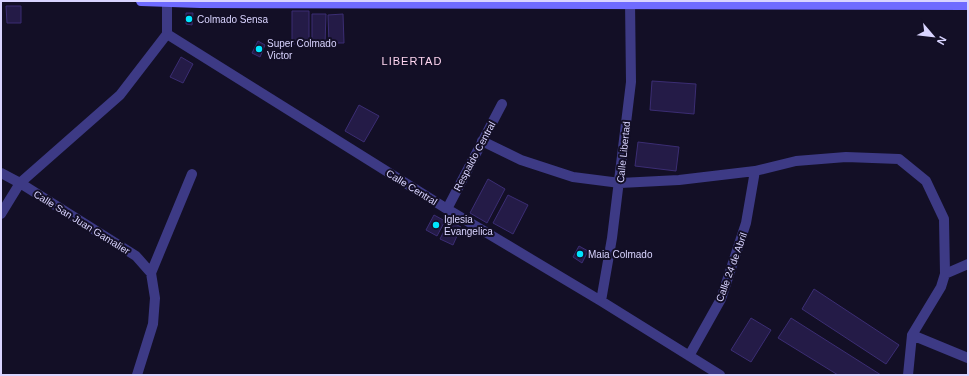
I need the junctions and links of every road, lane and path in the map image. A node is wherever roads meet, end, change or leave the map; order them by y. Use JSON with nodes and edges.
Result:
{"nodes":[{"id":1,"x":140,"y":1,"type":"edge"},
{"id":2,"x":167,"y":1,"type":"edge"},
{"id":3,"x":200,"y":2,"type":"edge"},
{"id":4,"x":630,"y":2,"type":"edge"},
{"id":5,"x":968,"y":4,"type":"edge"},
{"id":6,"x":166,"y":34,"type":"junction"},
{"id":7,"x":502,"y":104,"type":"dead end"},
{"id":8,"x":482,"y":141,"type":"junction"},
{"id":9,"x":755,"y":171,"type":"junction"},
{"id":10,"x":1,"y":173,"type":"edge"},
{"id":11,"x":192,"y":174,"type":"dead end"},
{"id":12,"x":20,"y":183,"type":"junction"},
{"id":13,"x":620,"y":183,"type":"junction"},
{"id":14,"x":447,"y":209,"type":"junction"},
{"id":15,"x":1,"y":214,"type":"edge"},
{"id":16,"x":968,"y":264,"type":"edge"},
{"id":17,"x":151,"y":273,"type":"junction"},
{"id":18,"x":945,"y":274,"type":"junction"},
{"id":19,"x":601,"y":301,"type":"junction"},
{"id":20,"x":912,"y":335,"type":"junction"},
{"id":21,"x":689,"y":356,"type":"junction"},
{"id":22,"x":968,"y":358,"type":"edge"},
{"id":23,"x":137,"y":375,"type":"edge"},
{"id":24,"x":720,"y":375,"type":"edge"},
{"id":25,"x":908,"y":375,"type":"edge"}],
"edges":[{"from":1,"to":2,"type":"main road"},
{"from":2,"to":3,"type":"main road"},
{"from":2,"to":6,"type":"street"},
{"from":3,"to":4,"type":"main road"},
{"from":4,"to":5,"type":"main road"},
{"from":4,"to":13,"type":"street","name":"Calle Libertad"},
{"from":6,"to":12,"type":"street"},
{"from":6,"to":14,"type":"street","name":"Calle Central"},
{"from":7,"to":8,"type":"street","name":"Respaldo Central"},
{"from":8,"to":13,"type":"street"},
{"from":8,"to":14,"type":"street","name":"Respaldo Central"},
{"from":9,"to":13,"type":"street"},
{"from":9,"to":18,"type":"street"},
{"from":9,"to":21,"type":"street","name":"Calle 24 de Abril"},
{"from":10,"to":12,"type":"street","name":"Calle San Juan Gamalier"},
{"from":11,"to":17,"type":"street"},
{"from":12,"to":15,"type":"street"},
{"from":12,"to":17,"type":"street","name":"Calle San Juan Gamalier"},
{"from":13,"to":19,"type":"street","name":"Calle Libertad"},
{"from":14,"to":19,"type":"street","name":"Calle Central"},
{"from":16,"to":18,"type":"street"},
{"from":17,"to":23,"type":"street"},
{"from":18,"to":20,"type":"street"},
{"from":19,"to":21,"type":"street","name":"Calle Central"},
{"from":20,"to":22,"type":"street"},
{"from":20,"to":25,"type":"street"},
{"from":21,"to":24,"type":"street","name":"Calle Central"}]}
